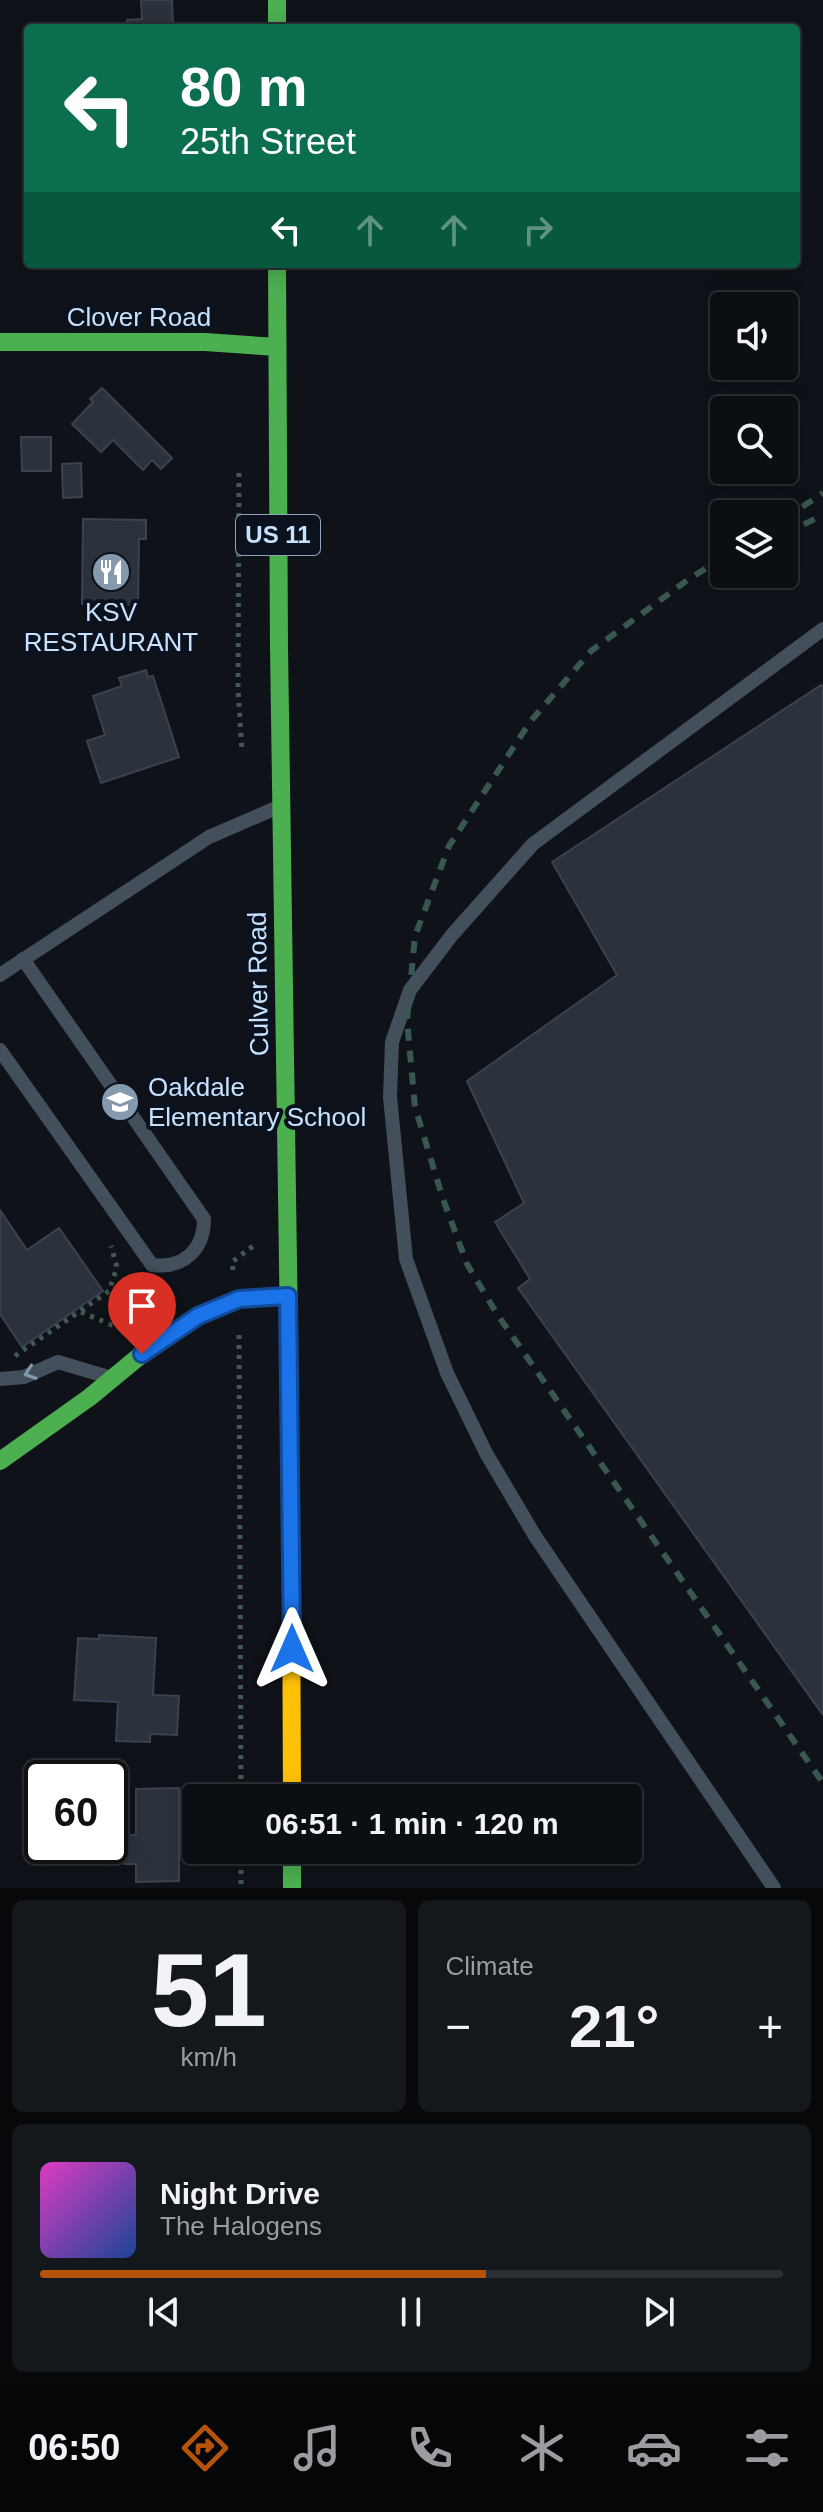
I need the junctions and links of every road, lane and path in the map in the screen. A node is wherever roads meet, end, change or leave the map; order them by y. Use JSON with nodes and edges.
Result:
{"nodes":[{"id":1,"x":277,"y":0,"type":"edge"},
{"id":2,"x":277,"y":24,"type":"edge"},
{"id":3,"x":277,"y":268,"type":"edge"},
{"id":4,"x":0,"y":342,"type":"edge"},
{"id":5,"x":277,"y":347,"type":"junction"},
{"id":6,"x":239,"y":470,"type":"dead end"},
{"id":7,"x":823,"y":629,"type":"edge"},
{"id":8,"x":243,"y":759,"type":"dead end"},
{"id":9,"x":280,"y":807,"type":"junction"},
{"id":10,"x":23,"y":959,"type":"junction"},
{"id":11,"x":0,"y":975,"type":"edge"},
{"id":12,"x":0,"y":1050,"type":"edge"},
{"id":13,"x":102,"y":1234,"type":"dead end"},
{"id":14,"x":256,"y":1234,"type":"dead end"},
{"id":15,"x":288,"y":1296,"type":"junction"},
{"id":16,"x":239,"y":1299,"type":"junction"},
{"id":17,"x":13,"y":1357,"type":"dead end"},
{"id":18,"x":0,"y":1379,"type":"edge"},
{"id":19,"x":113,"y":1379,"type":"junction"},
{"id":20,"x":0,"y":1461,"type":"edge"},
{"id":21,"x":241,"y":1784,"type":"edge"},
{"id":22,"x":292,"y":1784,"type":"edge"},
{"id":23,"x":241,"y":1864,"type":"edge"},
{"id":24,"x":292,"y":1864,"type":"edge"},
{"id":25,"x":241,"y":1888,"type":"edge"},
{"id":26,"x":292,"y":1888,"type":"edge"},
{"id":27,"x":774,"y":1888,"type":"edge"}],
"edges":[{"from":1,"to":2,"type":"main road"},
{"from":3,"to":5,"type":"main road","name":"Culver Road","number":"US 11"},
{"from":4,"to":5,"type":"main road","name":"Clover Road"},
{"from":5,"to":9,"type":"main road","name":"Culver Road","number":"US 11"},
{"from":6,"to":8,"type":"path"},
{"from":7,"to":27,"type":"lane"},
{"from":9,"to":10,"type":"lane"},
{"from":9,"to":15,"type":"main road","name":"Culver Road","number":"US 11"},
{"from":10,"to":11,"type":"lane"},
{"from":10,"to":12,"type":"lane"},
{"from":13,"to":17,"type":"path"},
{"from":14,"to":16,"type":"path"},
{"from":15,"to":16,"type":"main road"},
{"from":15,"to":22,"type":"main road","name":"Culver Road","number":"US 11"},
{"from":16,"to":19,"type":"main road"},
{"from":16,"to":21,"type":"path"},
{"from":19,"to":18,"type":"lane","one_way":true},
{"from":19,"to":20,"type":"main road"},
{"from":23,"to":25,"type":"path"},
{"from":24,"to":26,"type":"main road"}]}
